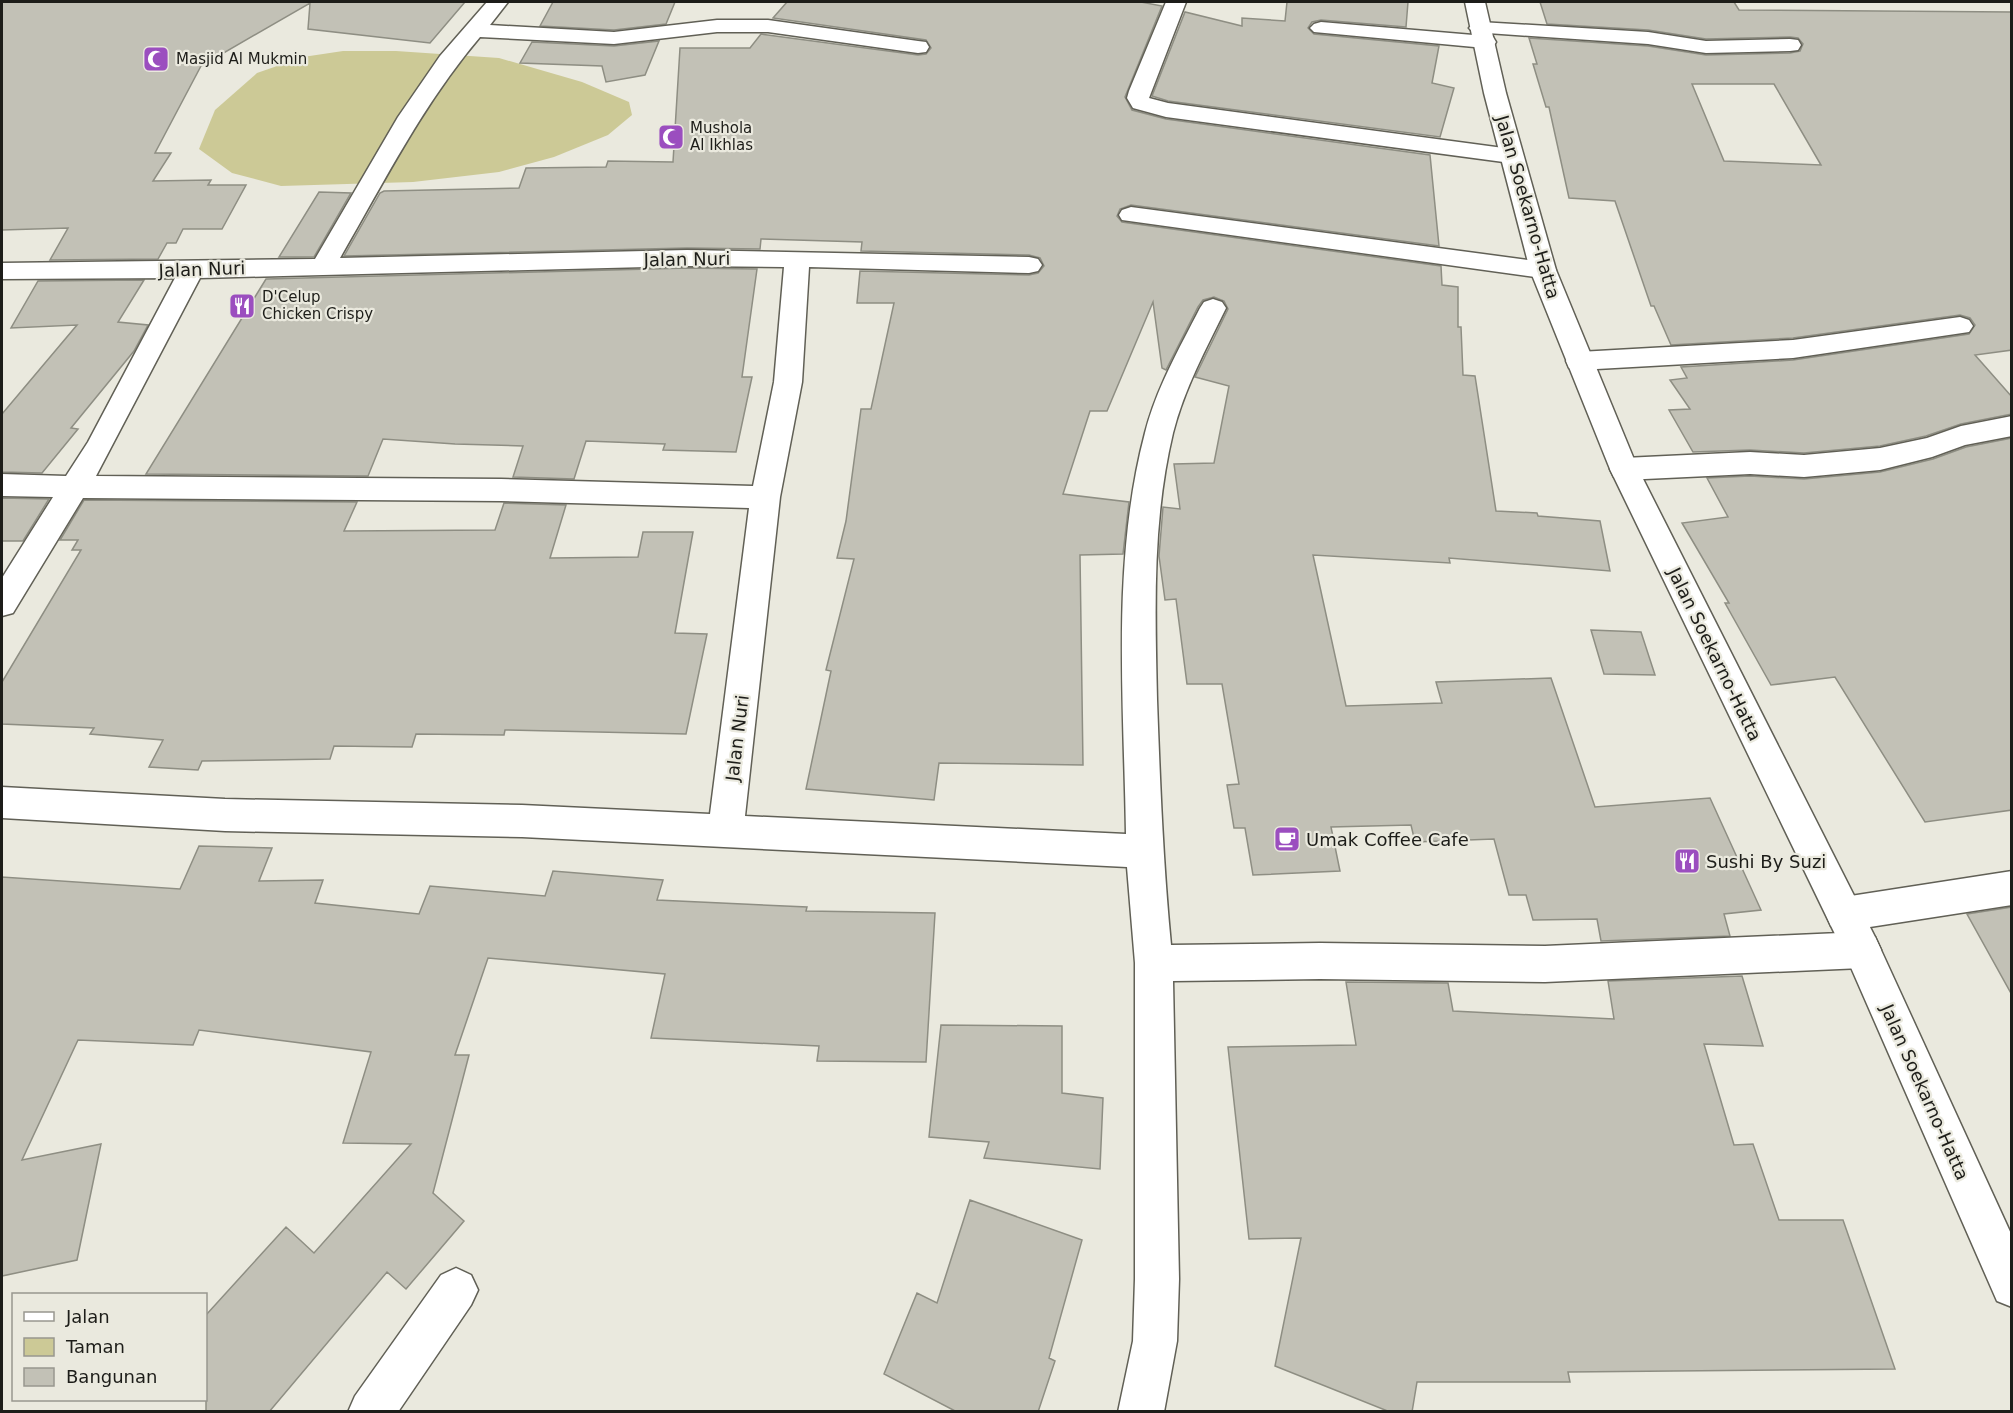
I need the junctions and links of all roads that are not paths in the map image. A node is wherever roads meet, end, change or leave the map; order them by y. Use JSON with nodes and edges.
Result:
{"nodes":[{"id":1,"x":498,"y":2,"type":"edge"},
{"id":2,"x":1176,"y":2,"type":"edge"},
{"id":3,"x":1480,"y":24,"type":"edge"},
{"id":4,"x":1321,"y":28,"type":"dead end"},
{"id":5,"x":475,"y":30,"type":"junction"},
{"id":6,"x":1790,"y":45,"type":"dead end"},
{"id":7,"x":918,"y":47,"type":"dead end"},
{"id":8,"x":1511,"y":156,"type":"junction"},
{"id":9,"x":1131,"y":214,"type":"dead end"},
{"id":10,"x":797,"y":259,"type":"junction"},
{"id":11,"x":324,"y":265,"type":"junction"},
{"id":12,"x":1029,"y":265,"type":"dead end"},
{"id":13,"x":192,"y":270,"type":"junction"},
{"id":14,"x":1543,"y":270,"type":"junction"},
{"id":15,"x":2,"y":271,"type":"edge"},
{"id":16,"x":1213,"y":308,"type":"dead end"},
{"id":17,"x":1960,"y":326,"type":"dead end"},
{"id":18,"x":1580,"y":361,"type":"junction"},
{"id":19,"x":2012,"y":426,"type":"edge"},
{"id":20,"x":1624,"y":469,"type":"junction"},
{"id":21,"x":2,"y":485,"type":"edge"},
{"id":22,"x":75,"y":488,"type":"junction"},
{"id":23,"x":765,"y":497,"type":"junction"},
{"id":24,"x":2,"y":604,"type":"edge"},
{"id":25,"x":2,"y":802,"type":"edge"},
{"id":26,"x":726,"y":830,"type":"junction"},
{"id":27,"x":1144,"y":851,"type":"junction"},
{"id":28,"x":2012,"y":888,"type":"edge"},
{"id":29,"x":1844,"y":915,"type":"junction"},
{"id":30,"x":1862,"y":950,"type":"junction"},
{"id":31,"x":1154,"y":963,"type":"junction"},
{"id":32,"x":2012,"y":1286,"type":"edge"},
{"id":33,"x":456,"y":1290,"type":"dead end"},
{"id":34,"x":371,"y":1412,"type":"edge"},
{"id":35,"x":1141,"y":1412,"type":"edge"}],
"edges":[{"from":1,"to":5,"type":"street"},
{"from":2,"to":8,"type":"street"},
{"from":3,"to":4,"type":"street"},
{"from":3,"to":6,"type":"street"},
{"from":3,"to":8,"type":"street","name":"Jalan Soekarno-Hatta"},
{"from":5,"to":7,"type":"street"},
{"from":5,"to":11,"type":"street"},
{"from":8,"to":14,"type":"street","name":"Jalan Soekarno-Hatta"},
{"from":9,"to":14,"type":"street"},
{"from":10,"to":11,"type":"street","name":"Jalan Nuri"},
{"from":10,"to":12,"type":"street"},
{"from":10,"to":23,"type":"street","name":"Jalan Nuri"},
{"from":11,"to":13,"type":"street","name":"Jalan Nuri"},
{"from":13,"to":15,"type":"street","name":"Jalan Nuri"},
{"from":13,"to":22,"type":"street"},
{"from":14,"to":18,"type":"street","name":"Jalan Soekarno-Hatta"},
{"from":16,"to":27,"type":"street"},
{"from":17,"to":18,"type":"street"},
{"from":18,"to":20,"type":"street","name":"Jalan Soekarno-Hatta"},
{"from":19,"to":20,"type":"street"},
{"from":20,"to":29,"type":"street","name":"Jalan Soekarno-Hatta"},
{"from":21,"to":22,"type":"street"},
{"from":22,"to":23,"type":"street"},
{"from":22,"to":24,"type":"street"},
{"from":23,"to":26,"type":"street","name":"Jalan Nuri"},
{"from":25,"to":26,"type":"street"},
{"from":26,"to":27,"type":"street"},
{"from":27,"to":31,"type":"street"},
{"from":28,"to":29,"type":"street"},
{"from":29,"to":30,"type":"street","name":"Jalan Soekarno-Hatta"},
{"from":30,"to":31,"type":"street"},
{"from":30,"to":32,"type":"street","name":"Jalan Soekarno-Hatta"},
{"from":31,"to":35,"type":"street"},
{"from":33,"to":34,"type":"street"}]}
